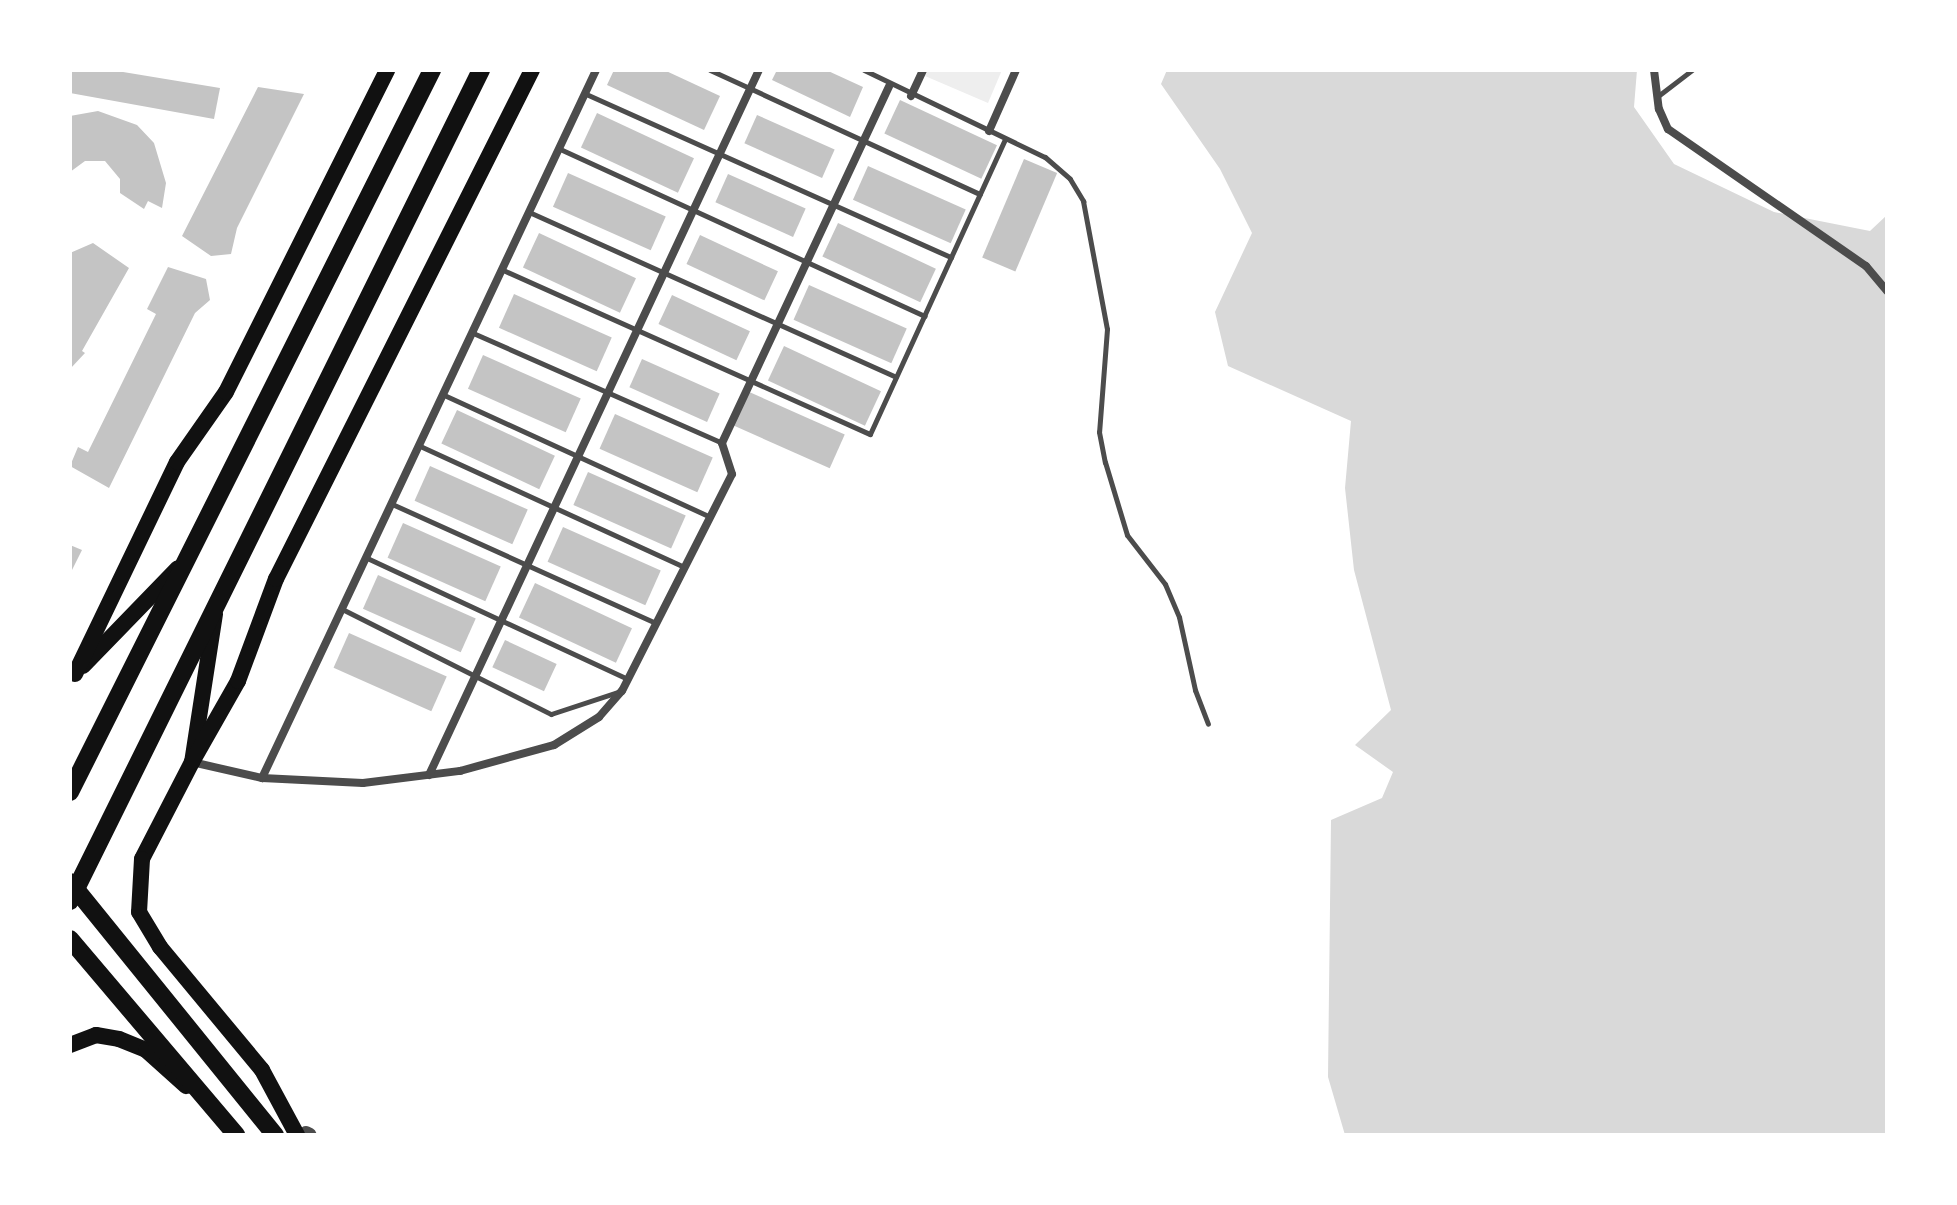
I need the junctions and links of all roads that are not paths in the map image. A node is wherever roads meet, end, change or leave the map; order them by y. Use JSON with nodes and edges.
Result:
{"nodes":[{"id":1,"x":387,"y":70,"type":"edge"},
{"id":2,"x":432,"y":70,"type":"edge"},
{"id":3,"x":481,"y":70,"type":"edge"},
{"id":4,"x":532,"y":70,"type":"edge"},
{"id":5,"x":596,"y":70,"type":"edge"},
{"id":6,"x":710,"y":70,"type":"edge"},
{"id":7,"x":759,"y":70,"type":"edge"},
{"id":8,"x":864,"y":70,"type":"edge"},
{"id":9,"x":923,"y":70,"type":"edge"},
{"id":10,"x":1016,"y":70,"type":"edge"},
{"id":11,"x":1654,"y":70,"type":"edge"},
{"id":12,"x":1692,"y":70,"type":"edge"},
{"id":13,"x":889,"y":86,"type":"junction"},
{"id":14,"x":751,"y":89,"type":"junction"},
{"id":15,"x":585,"y":94,"type":"junction"},
{"id":16,"x":911,"y":96,"type":"junction"},
{"id":17,"x":1657,"y":96,"type":"junction"},
{"id":18,"x":989,"y":131,"type":"junction"},
{"id":19,"x":1005,"y":139,"type":"junction"},
{"id":20,"x":864,"y":140,"type":"junction"},
{"id":21,"x":559,"y":149,"type":"junction"},
{"id":22,"x":720,"y":154,"type":"junction"},
{"id":23,"x":980,"y":194,"type":"junction"},
{"id":24,"x":833,"y":205,"type":"junction"},
{"id":25,"x":694,"y":211,"type":"junction"},
{"id":26,"x":529,"y":212,"type":"junction"},
{"id":27,"x":951,"y":257,"type":"junction"},
{"id":28,"x":807,"y":262,"type":"junction"},
{"id":29,"x":502,"y":269,"type":"junction"},
{"id":30,"x":664,"y":273,"type":"junction"},
{"id":31,"x":1887,"y":291,"type":"edge"},
{"id":32,"x":925,"y":316,"type":"junction"},
{"id":33,"x":777,"y":324,"type":"junction"},
{"id":34,"x":638,"y":330,"type":"junction"},
{"id":35,"x":472,"y":333,"type":"junction"},
{"id":36,"x":896,"y":377,"type":"junction"},
{"id":37,"x":751,"y":380,"type":"junction"},
{"id":38,"x":608,"y":393,"type":"junction"},
{"id":39,"x":443,"y":394,"type":"junction"},
{"id":40,"x":722,"y":443,"type":"junction"},
{"id":41,"x":419,"y":445,"type":"junction"},
{"id":42,"x":578,"y":458,"type":"junction"},
{"id":43,"x":391,"y":504,"type":"junction"},
{"id":44,"x":554,"y":508,"type":"junction"},
{"id":45,"x":710,"y":517,"type":"junction"},
{"id":46,"x":196,"y":550,"type":"junction"},
{"id":47,"x":366,"y":558,"type":"junction"},
{"id":48,"x":527,"y":565,"type":"junction"},
{"id":49,"x":684,"y":567,"type":"junction"},
{"id":50,"x":215,"y":609,"type":"junction"},
{"id":51,"x":342,"y":609,"type":"junction"},
{"id":52,"x":501,"y":620,"type":"junction"},
{"id":53,"x":656,"y":623,"type":"junction"},
{"id":54,"x":72,"y":676,"type":"edge"},
{"id":55,"x":474,"y":678,"type":"junction"},
{"id":56,"x":628,"y":679,"type":"junction"},
{"id":57,"x":622,"y":691,"type":"junction"},
{"id":58,"x":1208,"y":724,"type":"dead end"},
{"id":59,"x":192,"y":762,"type":"junction"},
{"id":60,"x":429,"y":775,"type":"junction"},
{"id":61,"x":262,"y":778,"type":"junction"},
{"id":62,"x":70,"y":792,"type":"edge"},
{"id":63,"x":72,"y":890,"type":"edge"},
{"id":64,"x":70,"y":939,"type":"edge"},
{"id":65,"x":70,"y":1045,"type":"edge"},
{"id":66,"x":232,"y":1130,"type":"edge"},
{"id":67,"x":305,"y":1134,"type":"edge"},
{"id":68,"x":275,"y":1135,"type":"edge"}],
"edges":[{"from":1,"to":54,"type":"main road"},
{"from":2,"to":46,"type":"main road"},
{"from":3,"to":50,"type":"main road"},
{"from":4,"to":59,"type":"main road"},
{"from":5,"to":15,"type":"street"},
{"from":6,"to":14,"type":"lane"},
{"from":7,"to":14,"type":"street"},
{"from":8,"to":13,"type":"lane"},
{"from":9,"to":16,"type":"street"},
{"from":10,"to":18,"type":"street"},
{"from":11,"to":17,"type":"street"},
{"from":12,"to":17,"type":"lane"},
{"from":13,"to":16,"type":"lane"},
{"from":13,"to":20,"type":"street"},
{"from":14,"to":20,"type":"lane"},
{"from":14,"to":22,"type":"street"},
{"from":15,"to":21,"type":"street"},
{"from":15,"to":22,"type":"lane"},
{"from":16,"to":18,"type":"lane"},
{"from":17,"to":31,"type":"street"},
{"from":18,"to":19,"type":"lane"},
{"from":19,"to":23,"type":"lane"},
{"from":19,"to":58,"type":"lane"},
{"from":20,"to":23,"type":"lane"},
{"from":20,"to":24,"type":"street"},
{"from":21,"to":25,"type":"lane"},
{"from":21,"to":26,"type":"street"},
{"from":22,"to":24,"type":"lane"},
{"from":22,"to":25,"type":"street"},
{"from":23,"to":27,"type":"lane"},
{"from":24,"to":27,"type":"lane"},
{"from":24,"to":28,"type":"street"},
{"from":25,"to":28,"type":"lane"},
{"from":25,"to":30,"type":"street"},
{"from":26,"to":29,"type":"street"},
{"from":26,"to":30,"type":"lane"},
{"from":27,"to":32,"type":"lane"},
{"from":28,"to":32,"type":"lane"},
{"from":28,"to":33,"type":"street"},
{"from":29,"to":34,"type":"lane"},
{"from":29,"to":35,"type":"street"},
{"from":30,"to":33,"type":"lane"},
{"from":30,"to":34,"type":"street"},
{"from":32,"to":36,"type":"lane"},
{"from":33,"to":36,"type":"lane"},
{"from":33,"to":37,"type":"street"},
{"from":34,"to":37,"type":"lane"},
{"from":34,"to":38,"type":"street"},
{"from":35,"to":38,"type":"lane"},
{"from":35,"to":39,"type":"street"},
{"from":36,"to":37,"type":"lane"},
{"from":37,"to":40,"type":"street"},
{"from":38,"to":40,"type":"lane"},
{"from":38,"to":42,"type":"street"},
{"from":39,"to":41,"type":"street"},
{"from":39,"to":42,"type":"lane"},
{"from":40,"to":45,"type":"street"},
{"from":41,"to":43,"type":"street"},
{"from":41,"to":44,"type":"lane"},
{"from":42,"to":44,"type":"street"},
{"from":42,"to":45,"type":"lane"},
{"from":43,"to":47,"type":"street"},
{"from":43,"to":48,"type":"lane"},
{"from":44,"to":48,"type":"street"},
{"from":44,"to":49,"type":"lane"},
{"from":45,"to":49,"type":"street"},
{"from":46,"to":54,"type":"main road"},
{"from":46,"to":62,"type":"main road"},
{"from":47,"to":51,"type":"street"},
{"from":47,"to":52,"type":"lane"},
{"from":48,"to":52,"type":"street"},
{"from":48,"to":53,"type":"lane"},
{"from":49,"to":53,"type":"street"},
{"from":50,"to":59,"type":"main road"},
{"from":50,"to":63,"type":"main road"},
{"from":51,"to":55,"type":"lane"},
{"from":51,"to":61,"type":"street"},
{"from":52,"to":55,"type":"street"},
{"from":52,"to":56,"type":"lane"},
{"from":53,"to":56,"type":"street"},
{"from":55,"to":57,"type":"lane"},
{"from":55,"to":60,"type":"street"},
{"from":56,"to":57,"type":"street"},
{"from":57,"to":60,"type":"street"},
{"from":59,"to":61,"type":"street"},
{"from":59,"to":67,"type":"main road"},
{"from":60,"to":61,"type":"street"},
{"from":63,"to":68,"type":"main road"},
{"from":64,"to":66,"type":"main road"},
{"from":65,"to":66,"type":"main road"}]}
